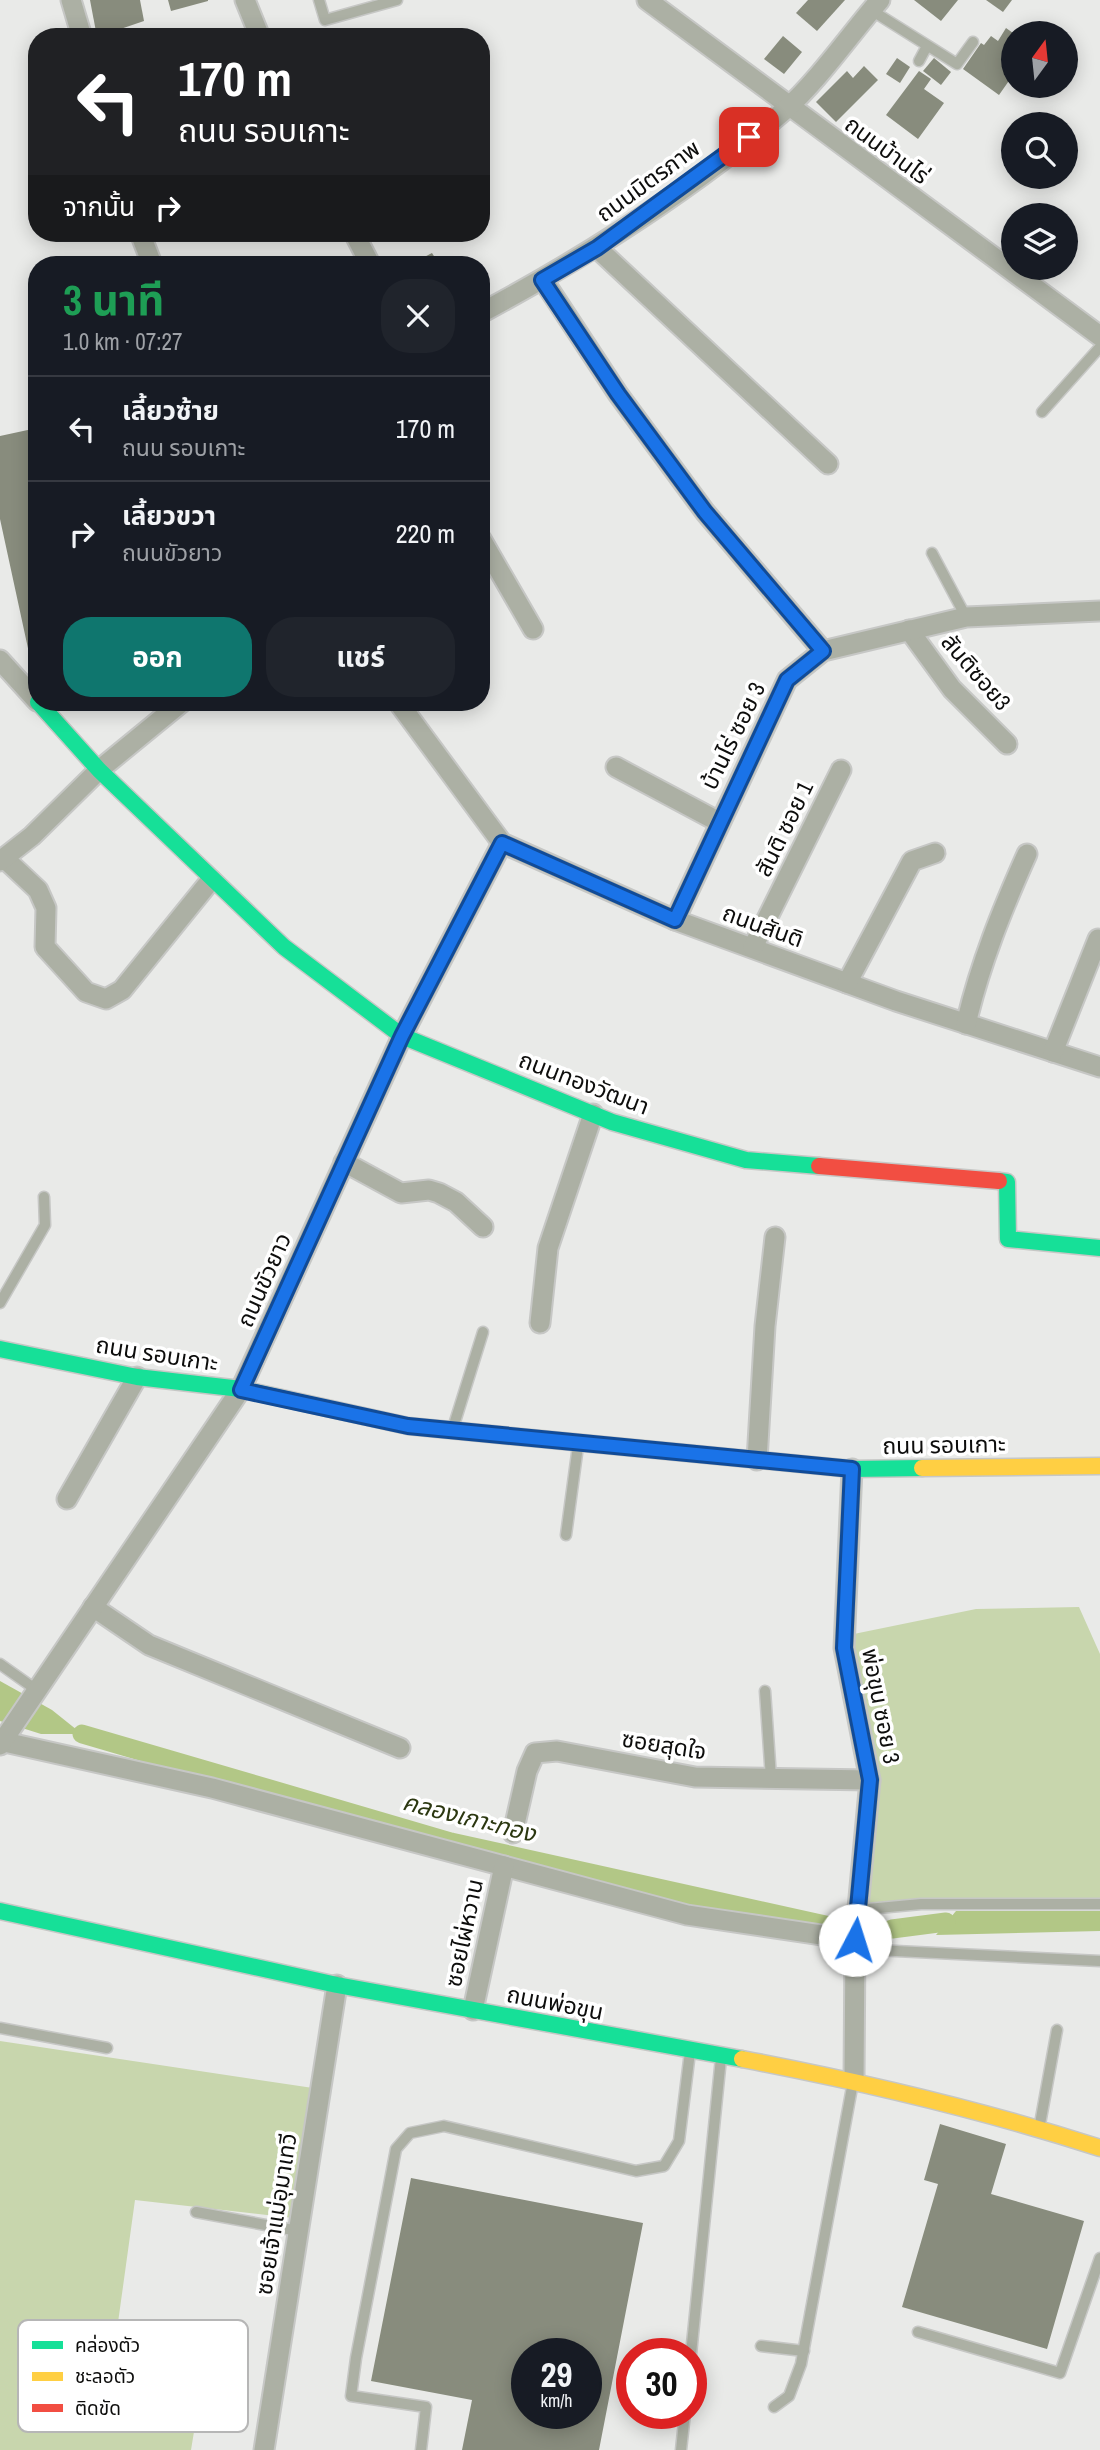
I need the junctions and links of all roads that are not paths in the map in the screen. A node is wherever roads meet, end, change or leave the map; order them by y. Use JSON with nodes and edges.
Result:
{"nodes":[{"id":1,"x":71,"y":0,"type":"edge"},
{"id":2,"x":245,"y":0,"type":"edge"},
{"id":3,"x":319,"y":0,"type":"edge"},
{"id":4,"x":397,"y":0,"type":"edge"},
{"id":5,"x":647,"y":0,"type":"edge"},
{"id":6,"x":875,"y":5,"type":"edge"},
{"id":7,"x":79,"y":28,"type":"edge"},
{"id":8,"x":256,"y":28,"type":"edge"},
{"id":9,"x":973,"y":42,"type":"dead end"},
{"id":10,"x":928,"y":46,"type":"junction"},
{"id":11,"x":919,"y":61,"type":"dead end"},
{"id":12,"x":788,"y":107,"type":"junction"},
{"id":13,"x":597,"y":248,"type":"junction"},
{"id":14,"x":542,"y":280,"type":"junction"},
{"id":15,"x":490,"y":308,"type":"edge"},
{"id":16,"x":1100,"y":336,"type":"edge"},
{"id":17,"x":1100,"y":348,"type":"edge"},
{"id":18,"x":1042,"y":412,"type":"dead end"},
{"id":19,"x":828,"y":464,"type":"dead end"},
{"id":20,"x":932,"y":553,"type":"dead end"},
{"id":21,"x":490,"y":555,"type":"edge"},
{"id":22,"x":1100,"y":611,"type":"edge"},
{"id":23,"x":966,"y":617,"type":"junction"},
{"id":24,"x":533,"y":629,"type":"dead end"},
{"id":25,"x":909,"y":630,"type":"junction"},
{"id":26,"x":823,"y":651,"type":"junction"},
{"id":27,"x":0,"y":660,"type":"edge"},
{"id":28,"x":28,"y":691,"type":"edge"},
{"id":29,"x":46,"y":711,"type":"edge"},
{"id":30,"x":171,"y":711,"type":"edge"},
{"id":31,"x":405,"y":711,"type":"edge"},
{"id":32,"x":1007,"y":744,"type":"dead end"},
{"id":33,"x":616,"y":767,"type":"dead end"},
{"id":34,"x":99,"y":770,"type":"junction"},
{"id":35,"x":841,"y":770,"type":"dead end"},
{"id":36,"x":719,"y":822,"type":"junction"},
{"id":37,"x":502,"y":843,"type":"junction"},
{"id":38,"x":935,"y":853,"type":"dead end"},
{"id":39,"x":1027,"y":854,"type":"dead end"},
{"id":40,"x":2,"y":859,"type":"edge"},
{"id":41,"x":211,"y":880,"type":"junction"},
{"id":42,"x":675,"y":920,"type":"junction"},
{"id":43,"x":1098,"y":939,"type":"edge"},
{"id":44,"x":753,"y":947,"type":"junction"},
{"id":45,"x":847,"y":983,"type":"junction"},
{"id":46,"x":966,"y":1024,"type":"junction"},
{"id":47,"x":402,"y":1036,"type":"junction"},
{"id":48,"x":1053,"y":1052,"type":"junction"},
{"id":49,"x":1100,"y":1067,"type":"edge"},
{"id":50,"x":593,"y":1114,"type":"junction"},
{"id":51,"x":344,"y":1162,"type":"junction"},
{"id":52,"x":44,"y":1197,"type":"dead end"},
{"id":53,"x":483,"y":1227,"type":"dead end"},
{"id":54,"x":775,"y":1237,"type":"dead end"},
{"id":55,"x":1100,"y":1248,"type":"edge"},
{"id":56,"x":0,"y":1303,"type":"edge"},
{"id":57,"x":540,"y":1323,"type":"dead end"},
{"id":58,"x":483,"y":1332,"type":"dead end"},
{"id":59,"x":0,"y":1349,"type":"edge"},
{"id":60,"x":137,"y":1377,"type":"junction"},
{"id":61,"x":241,"y":1390,"type":"junction"},
{"id":62,"x":453,"y":1430,"type":"junction"},
{"id":63,"x":578,"y":1442,"type":"junction"},
{"id":64,"x":757,"y":1460,"type":"junction"},
{"id":65,"x":1100,"y":1466,"type":"edge"},
{"id":66,"x":852,"y":1469,"type":"junction"},
{"id":67,"x":67,"y":1499,"type":"dead end"},
{"id":68,"x":566,"y":1535,"type":"dead end"},
{"id":69,"x":93,"y":1607,"type":"junction"},
{"id":70,"x":0,"y":1664,"type":"edge"},
{"id":71,"x":39,"y":1691,"type":"junction"},
{"id":72,"x":765,"y":1691,"type":"dead end"},
{"id":73,"x":1,"y":1743,"type":"edge"},
{"id":74,"x":400,"y":1748,"type":"dead end"},
{"id":75,"x":771,"y":1778,"type":"junction"},
{"id":76,"x":870,"y":1780,"type":"junction"},
{"id":77,"x":513,"y":1833,"type":"dead end"},
{"id":78,"x":504,"y":1866,"type":"junction"},
{"id":79,"x":1100,"y":1904,"type":"edge"},
{"id":80,"x":857,"y":1910,"type":"junction"},
{"id":81,"x":0,"y":1911,"type":"edge"},
{"id":82,"x":855,"y":1945,"type":"junction"},
{"id":83,"x":1100,"y":1961,"type":"edge"},
{"id":84,"x":337,"y":1985,"type":"junction"},
{"id":85,"x":473,"y":2010,"type":"junction"},
{"id":86,"x":0,"y":2028,"type":"edge"},
{"id":87,"x":1058,"y":2030,"type":"dead end"},
{"id":88,"x":107,"y":2048,"type":"dead end"},
{"id":89,"x":690,"y":2052,"type":"junction"},
{"id":90,"x":721,"y":2058,"type":"junction"},
{"id":91,"x":854,"y":2080,"type":"junction"},
{"id":92,"x":1039,"y":2128,"type":"junction"},
{"id":93,"x":1100,"y":2148,"type":"edge"},
{"id":94,"x":196,"y":2212,"type":"dead end"},
{"id":95,"x":298,"y":2231,"type":"junction"},
{"id":96,"x":1100,"y":2258,"type":"edge"},
{"id":97,"x":918,"y":2332,"type":"dead end"},
{"id":98,"x":693,"y":2338,"type":"edge"},
{"id":99,"x":761,"y":2346,"type":"dead end"},
{"id":100,"x":804,"y":2351,"type":"junction"},
{"id":101,"x":774,"y":2407,"type":"dead end"},
{"id":102,"x":683,"y":2429,"type":"edge"},
{"id":103,"x":264,"y":2450,"type":"edge"},
{"id":104,"x":421,"y":2450,"type":"edge"},
{"id":105,"x":681,"y":2450,"type":"edge"}],
"edges":[{"from":1,"to":7,"type":"street"},
{"from":2,"to":8,"type":"street"},
{"from":3,"to":4,"type":"lane"},
{"from":5,"to":12,"type":"street","name":"ถนนบ้านไร่"},
{"from":6,"to":10,"type":"lane"},
{"from":6,"to":12,"type":"street","name":"ถนนมิตรภาพ"},
{"from":9,"to":10,"type":"lane"},
{"from":10,"to":11,"type":"lane"},
{"from":12,"to":13,"type":"street","name":"ถนนมิตรภาพ"},
{"from":12,"to":16,"type":"street","name":"ถนนบ้านไร่"},
{"from":13,"to":14,"type":"street","name":"ถนนมิตรภาพ"},
{"from":13,"to":19,"type":"street"},
{"from":14,"to":15,"type":"street","name":"ถนนมิตรภาพ"},
{"from":14,"to":26,"type":"street"},
{"from":17,"to":18,"type":"lane"},
{"from":20,"to":23,"type":"lane"},
{"from":21,"to":24,"type":"street"},
{"from":22,"to":23,"type":"street","name":"บ้านไร่ ซอย 3"},
{"from":23,"to":25,"type":"street","name":"บ้านไร่ ซอย 3"},
{"from":25,"to":26,"type":"street","name":"บ้านไร่ ซอย 3"},
{"from":25,"to":32,"type":"street","name":"สันติซอย3"},
{"from":26,"to":36,"type":"street","name":"บ้านไร่ ซอย 3"},
{"from":27,"to":28,"type":"street"},
{"from":29,"to":34,"type":"street","name":"ถนนทองวัฒนา"},
{"from":30,"to":34,"type":"street"},
{"from":31,"to":37,"type":"street","name":"ถนนสันติ"},
{"from":33,"to":36,"type":"street"},
{"from":34,"to":40,"type":"street"},
{"from":34,"to":41,"type":"street","name":"ถนนทองวัฒนา"},
{"from":35,"to":44,"type":"street","name":"สันติ ซอย 1"},
{"from":36,"to":42,"type":"street","name":"บ้านไร่ ซอย 3"},
{"from":37,"to":42,"type":"street","name":"ถนนสันติ"},
{"from":37,"to":47,"type":"street","name":"ถนนขัวยาว"},
{"from":38,"to":45,"type":"street"},
{"from":39,"to":46,"type":"street"},
{"from":40,"to":41,"type":"street"},
{"from":41,"to":47,"type":"street","name":"ถนนทองวัฒนา"},
{"from":42,"to":44,"type":"street","name":"ถนนสันติ"},
{"from":43,"to":48,"type":"street"},
{"from":44,"to":45,"type":"street","name":"ถนนสันติ"},
{"from":45,"to":46,"type":"street","name":"ถนนสันติ"},
{"from":46,"to":48,"type":"street","name":"ถนนสันติ"},
{"from":47,"to":50,"type":"street","name":"ถนนทองวัฒนา"},
{"from":47,"to":51,"type":"street","name":"ถนนขัวยาว"},
{"from":48,"to":49,"type":"street","name":"ถนนสันติ"},
{"from":50,"to":55,"type":"street","name":"ถนนทองวัฒนา"},
{"from":50,"to":57,"type":"street"},
{"from":51,"to":53,"type":"street"},
{"from":51,"to":61,"type":"street","name":"ถนนขัวยาว"},
{"from":52,"to":56,"type":"lane"},
{"from":54,"to":64,"type":"street"},
{"from":58,"to":62,"type":"lane"},
{"from":59,"to":60,"type":"street","name":"ถนน รอบเกาะ"},
{"from":60,"to":61,"type":"street","name":"ถนน รอบเกาะ"},
{"from":60,"to":67,"type":"street"},
{"from":61,"to":62,"type":"street","name":"ถนน รอบเกาะ"},
{"from":61,"to":69,"type":"street","name":"ถนนขัวยาว"},
{"from":62,"to":63,"type":"street","name":"ถนน รอบเกาะ"},
{"from":63,"to":64,"type":"street","name":"ถนน รอบเกาะ"},
{"from":63,"to":68,"type":"lane"},
{"from":64,"to":66,"type":"street","name":"ถนน รอบเกาะ"},
{"from":65,"to":66,"type":"street","name":"ถนน รอบเกาะ"},
{"from":66,"to":76,"type":"street","name":"พ่อขุน ซอย 3"},
{"from":69,"to":71,"type":"street","name":"ถนนขัวยาว"},
{"from":69,"to":74,"type":"street"},
{"from":70,"to":71,"type":"lane"},
{"from":71,"to":73,"type":"street","name":"ถนนขัวยาว"},
{"from":72,"to":75,"type":"lane"},
{"from":73,"to":78,"type":"street"},
{"from":75,"to":76,"type":"street","name":"ซอยสุดใจ"},
{"from":75,"to":77,"type":"street","name":"ซอยสุดใจ"},
{"from":76,"to":80,"type":"street","name":"พ่อขุน ซอย 3"},
{"from":78,"to":82,"type":"street"},
{"from":78,"to":85,"type":"street","name":"ซอยไผ่หวาน"},
{"from":79,"to":80,"type":"lane"},
{"from":80,"to":82,"type":"street","name":"พ่อขุน ซอย 3"},
{"from":81,"to":84,"type":"street","name":"ถนนพ่อขุน"},
{"from":82,"to":83,"type":"lane"},
{"from":82,"to":91,"type":"street"},
{"from":84,"to":85,"type":"street","name":"ถนนพ่อขุน"},
{"from":84,"to":95,"type":"street","name":"ซอยเจ้าแม่อุมาเทวี"},
{"from":85,"to":89,"type":"street","name":"ถนนพ่อขุน"},
{"from":86,"to":88,"type":"lane"},
{"from":87,"to":92,"type":"lane"},
{"from":89,"to":90,"type":"street","name":"ถนนพ่อขุน"},
{"from":89,"to":104,"type":"lane"},
{"from":90,"to":91,"type":"street","name":"ถนนพ่อขุน"},
{"from":90,"to":98,"type":"lane"},
{"from":91,"to":92,"type":"street","name":"ถนนพ่อขุน"},
{"from":91,"to":100,"type":"lane"},
{"from":92,"to":93,"type":"street","name":"ถนนพ่อขุน"},
{"from":94,"to":95,"type":"lane"},
{"from":95,"to":103,"type":"street","name":"ซอยเจ้าแม่อุมาเทวี"},
{"from":96,"to":97,"type":"lane"},
{"from":99,"to":100,"type":"lane"},
{"from":100,"to":101,"type":"lane"},
{"from":102,"to":105,"type":"lane"}]}
